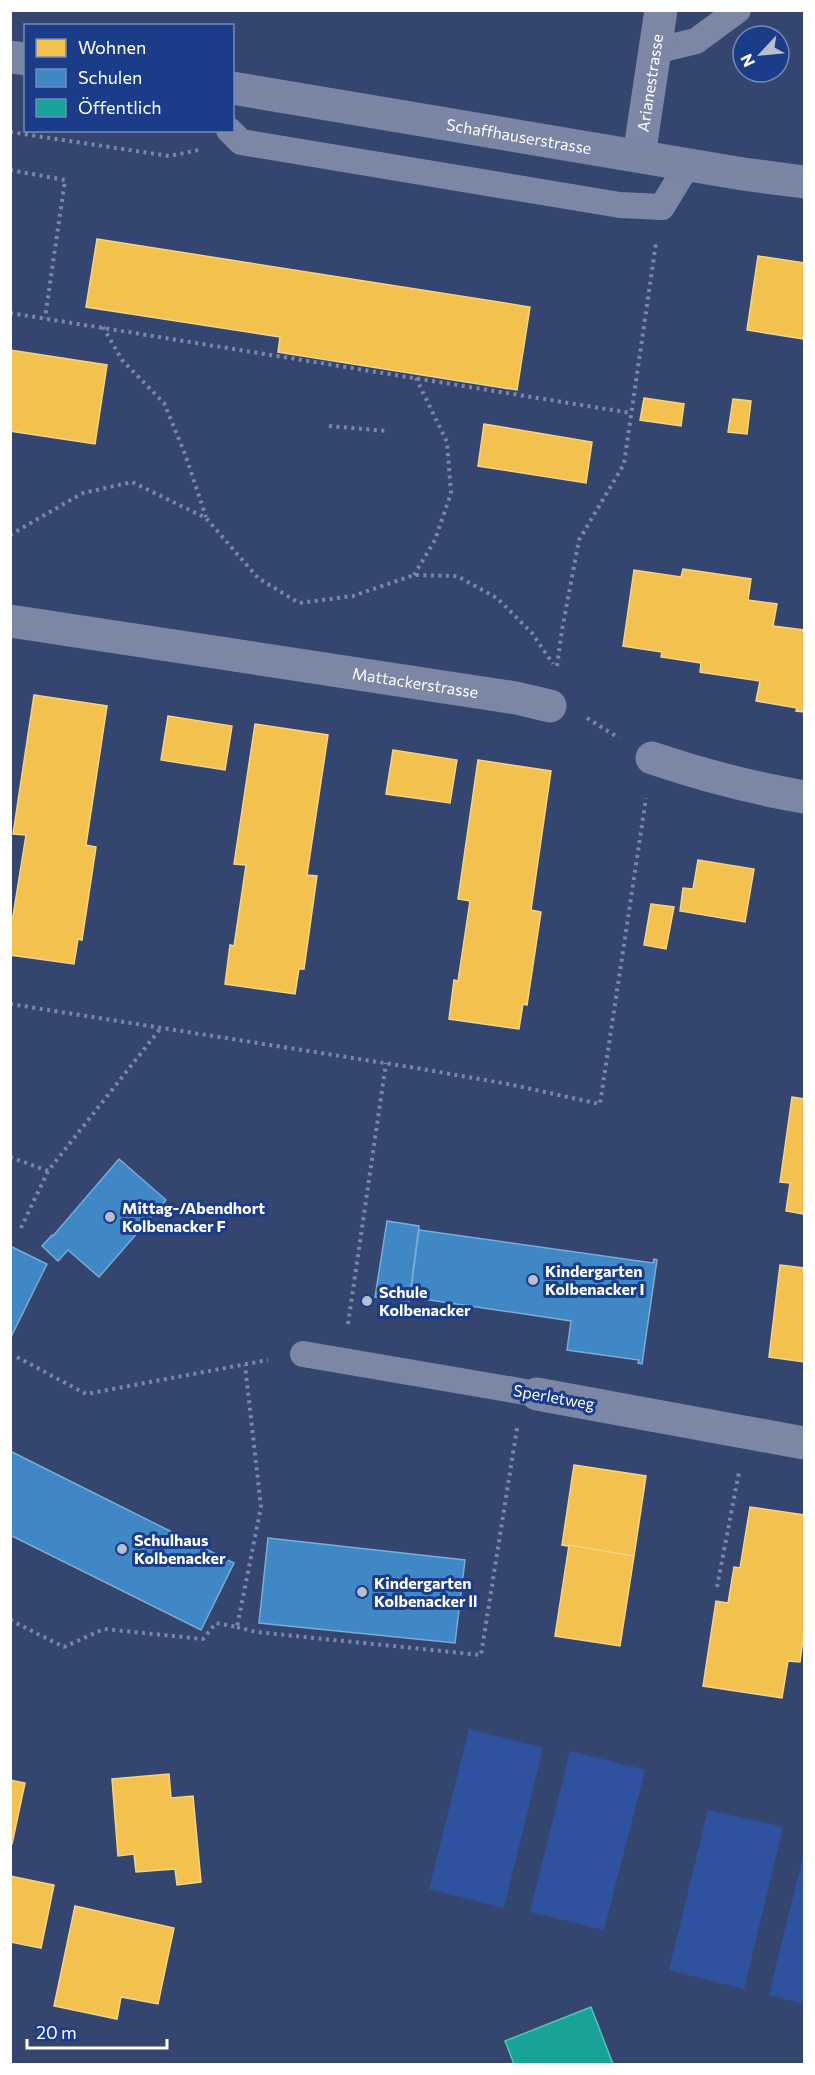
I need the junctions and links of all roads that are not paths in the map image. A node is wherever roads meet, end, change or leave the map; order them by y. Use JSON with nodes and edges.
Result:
{"nodes":[{"id":1,"x":661,"y":10,"type":"edge"},
{"id":2,"x":738,"y":10,"type":"edge"},
{"id":3,"x":655,"y":51,"type":"junction"},
{"id":4,"x":234,"y":88,"type":"edge"},
{"id":5,"x":235,"y":136,"type":"edge"},
{"id":6,"x":639,"y":156,"type":"junction"},
{"id":7,"x":688,"y":164,"type":"junction"},
{"id":8,"x":804,"y":182,"type":"edge"},
{"id":9,"x":10,"y":621,"type":"edge"},
{"id":10,"x":550,"y":706,"type":"road end"},
{"id":11,"x":652,"y":758,"type":"road end"},
{"id":12,"x":804,"y":797,"type":"edge"},
{"id":13,"x":303,"y":1354,"type":"road end"},
{"id":14,"x":530,"y":1393,"type":"joint"},
{"id":15,"x":804,"y":1443,"type":"edge"}],
"edges":[{"from":1,"to":3,"type":"street","name":"Arianestrasse"},
{"from":2,"to":3,"type":"lane"},
{"from":3,"to":6,"type":"street","name":"Arianestrasse"},
{"from":4,"to":6,"type":"main road","name":"Schaffhauserstrasse"},
{"from":5,"to":7,"type":"lane"},
{"from":6,"to":7,"type":"main road","name":"Schaffhauserstrasse"},
{"from":7,"to":8,"type":"main road","name":"Schaffhauserstrasse"},
{"from":9,"to":10,"type":"street","name":"Mattackerstrasse"},
{"from":11,"to":12,"type":"street"},
{"from":13,"to":14,"type":"lane","name":"Sperletweg"},
{"from":14,"to":15,"type":"street","name":"Sperletweg"}]}
